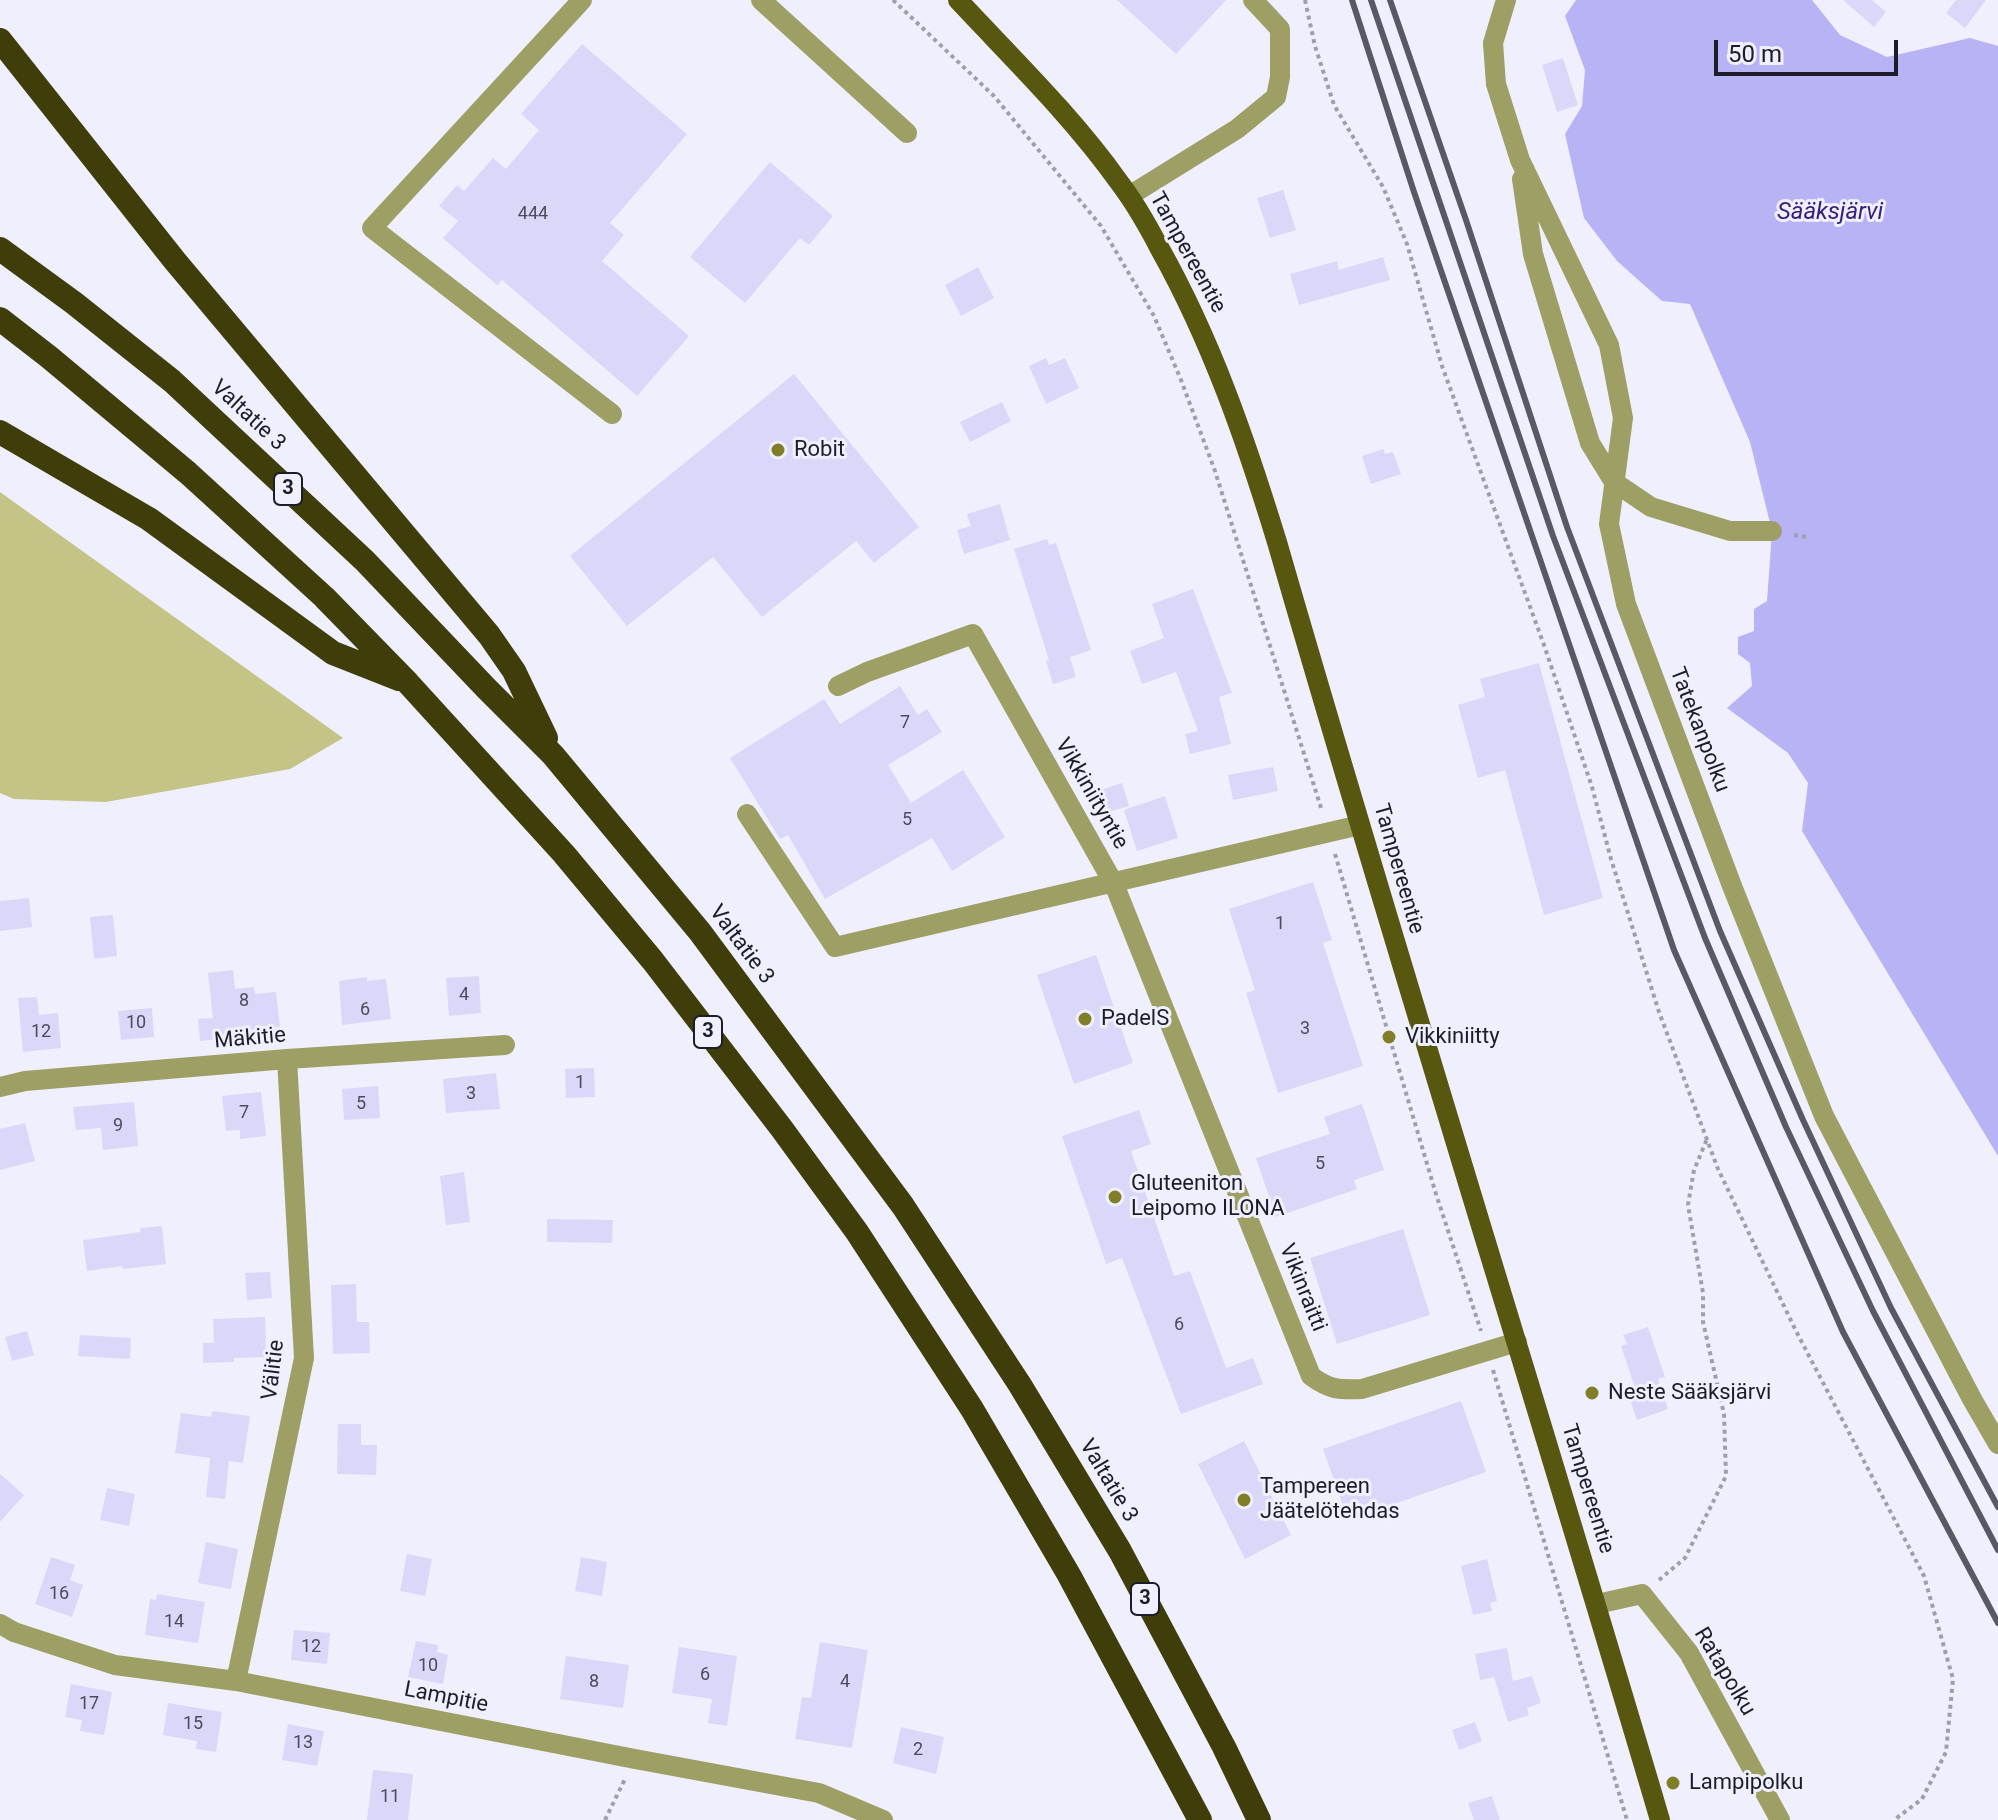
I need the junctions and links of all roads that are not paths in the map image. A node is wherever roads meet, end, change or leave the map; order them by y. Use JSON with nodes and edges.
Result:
{"nodes":[{"id":1,"x":582,"y":0,"type":"edge"},
{"id":2,"x":761,"y":0,"type":"edge"},
{"id":3,"x":958,"y":0,"type":"edge"},
{"id":4,"x":1253,"y":0,"type":"edge"},
{"id":5,"x":1503,"y":1,"type":"edge"},
{"id":6,"x":0,"y":40,"type":"edge"},
{"id":7,"x":907,"y":133,"type":"dead end"},
{"id":8,"x":1520,"y":160,"type":"junction"},
{"id":9,"x":1129,"y":196,"type":"junction"},
{"id":10,"x":0,"y":249,"type":"edge"},
{"id":11,"x":0,"y":319,"type":"edge"},
{"id":12,"x":612,"y":414,"type":"dead end"},
{"id":13,"x":0,"y":432,"type":"edge"},
{"id":14,"x":1614,"y":482,"type":"junction"},
{"id":15,"x":1772,"y":531,"type":"dead end"},
{"id":16,"x":408,"y":683,"type":"junction"},
{"id":17,"x":838,"y":686,"type":"dead end"},
{"id":18,"x":553,"y":755,"type":"junction"},
{"id":19,"x":747,"y":814,"type":"dead end"},
{"id":20,"x":1360,"y":825,"type":"junction"},
{"id":21,"x":1114,"y":884,"type":"junction"},
{"id":22,"x":505,"y":1045,"type":"dead end"},
{"id":23,"x":287,"y":1059,"type":"junction"},
{"id":24,"x":0,"y":1087,"type":"edge"},
{"id":25,"x":1517,"y":1342,"type":"junction"},
{"id":26,"x":1998,"y":1444,"type":"edge"},
{"id":27,"x":1597,"y":1604,"type":"junction"},
{"id":28,"x":0,"y":1624,"type":"edge"},
{"id":29,"x":236,"y":1681,"type":"junction"},
{"id":30,"x":883,"y":1820,"type":"edge"},
{"id":31,"x":1200,"y":1820,"type":"edge"},
{"id":32,"x":1259,"y":1820,"type":"edge"},
{"id":33,"x":1660,"y":1820,"type":"edge"},
{"id":34,"x":1780,"y":1820,"type":"edge"}],
"edges":[{"from":1,"to":12,"type":"street"},
{"from":2,"to":7,"type":"street"},
{"from":3,"to":9,"type":"main road","name":"Tampereentie"},
{"from":4,"to":9,"type":"street"},
{"from":5,"to":8,"type":"street","name":"Tatekanpolku"},
{"from":6,"to":18,"type":"highway"},
{"from":8,"to":14,"type":"street"},
{"from":8,"to":14,"type":"street","name":"Tatekanpolku"},
{"from":9,"to":20,"type":"main road","name":"Tampereentie"},
{"from":10,"to":18,"type":"highway","name":"Valtatie 3","number":"3"},
{"from":11,"to":16,"type":"highway","number":"3"},
{"from":13,"to":16,"type":"highway"},
{"from":14,"to":15,"type":"street"},
{"from":14,"to":26,"type":"street","name":"Tatekanpolku"},
{"from":16,"to":31,"type":"highway","number":"3"},
{"from":17,"to":21,"type":"street","name":"Vikkiniityntie"},
{"from":18,"to":32,"type":"highway","name":"Valtatie 3","number":"3"},
{"from":19,"to":21,"type":"street"},
{"from":20,"to":21,"type":"street","name":"Vikkiniityntie"},
{"from":20,"to":25,"type":"main road","name":"Tampereentie"},
{"from":21,"to":25,"type":"street","name":"Vikinraitti"},
{"from":22,"to":23,"type":"street","name":"Mäkitie"},
{"from":23,"to":24,"type":"street","name":"Mäkitie"},
{"from":23,"to":29,"type":"street","name":"Välitie"},
{"from":25,"to":27,"type":"main road","name":"Tampereentie"},
{"from":27,"to":33,"type":"main road","name":"Tampereentie"},
{"from":27,"to":34,"type":"street","name":"Ratapolku"},
{"from":28,"to":29,"type":"street","name":"Lampitie"},
{"from":29,"to":30,"type":"street","name":"Lampitie"}]}
